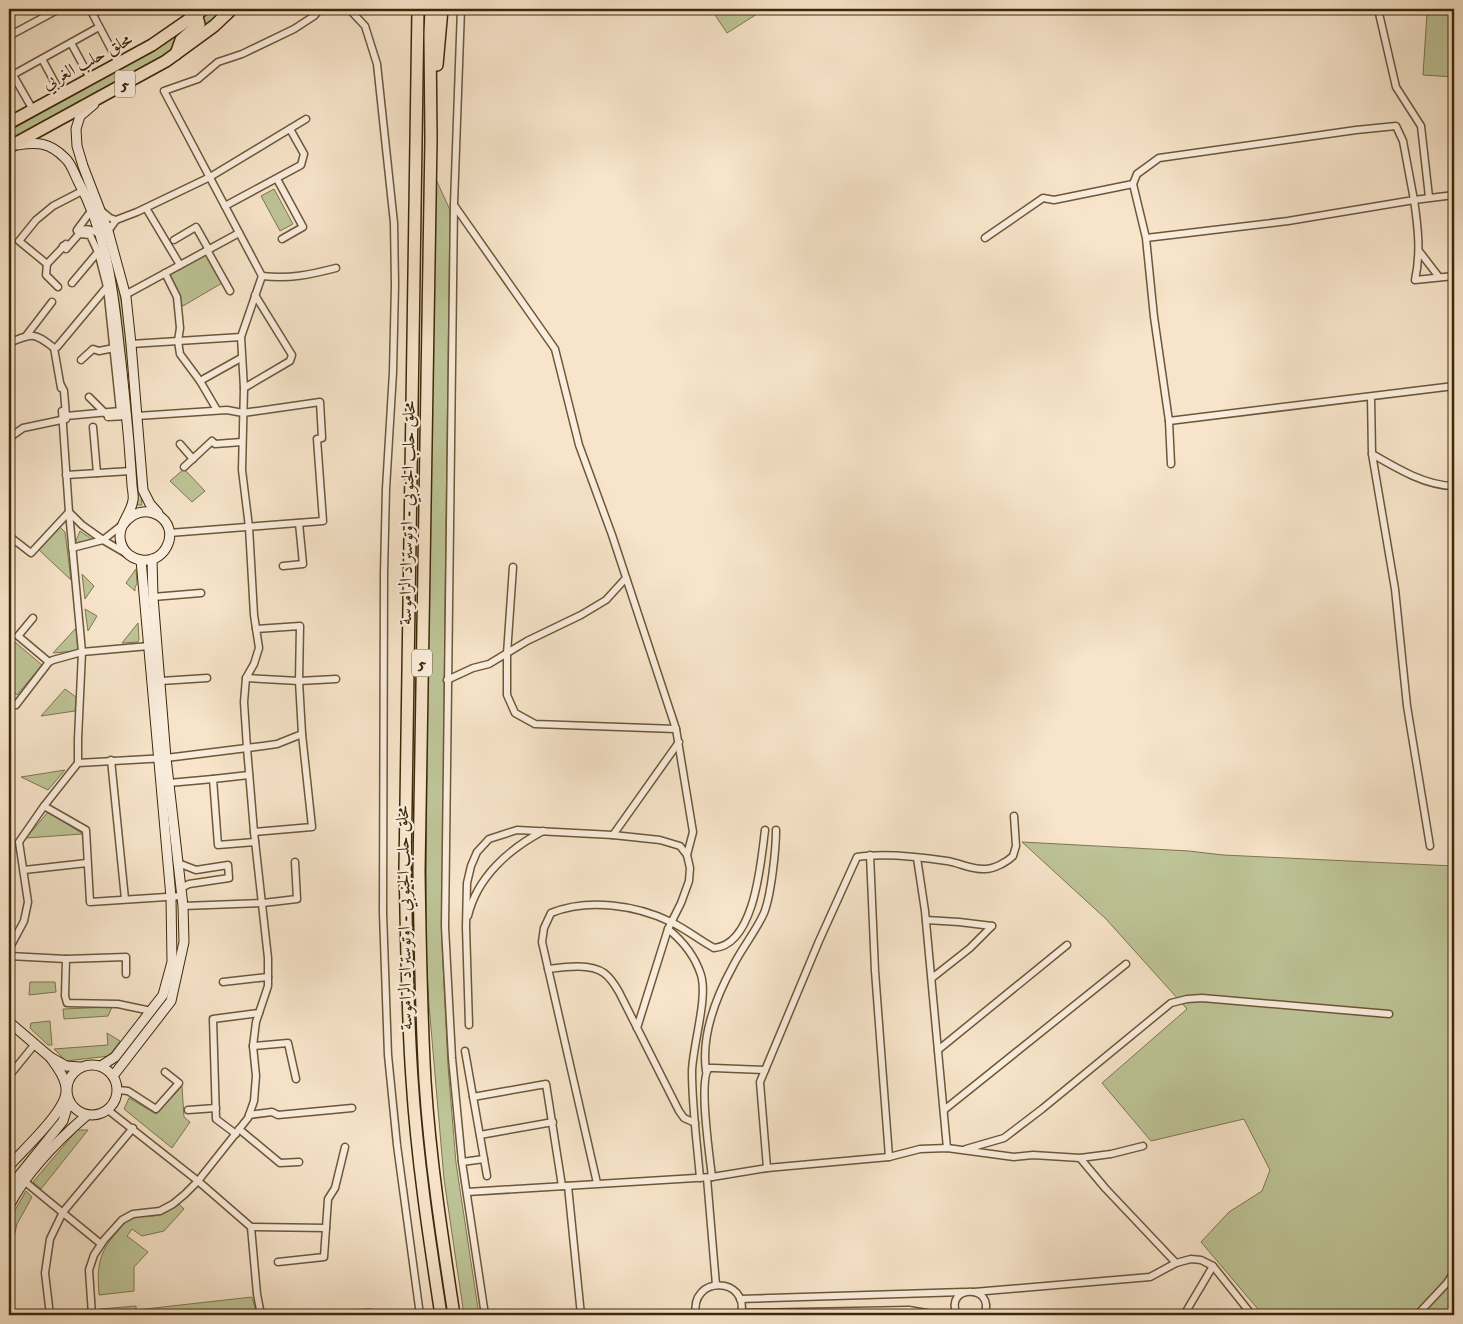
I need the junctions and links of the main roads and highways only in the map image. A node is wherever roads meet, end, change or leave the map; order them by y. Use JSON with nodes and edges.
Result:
{"nodes":[{"id":1,"x":204,"y":9,"type":"edge"},
{"id":2,"x":232,"y":9,"type":"edge"},
{"id":3,"x":411,"y":9,"type":"edge"},
{"id":4,"x":418,"y":9,"type":"edge"},
{"id":5,"x":431,"y":9,"type":"edge"},
{"id":6,"x":442,"y":9,"type":"edge"},
{"id":7,"x":190,"y":20,"type":"junction"},
{"id":8,"x":418,"y":30,"type":"junction"},
{"id":9,"x":176,"y":54,"type":"junction"},
{"id":10,"x":104,"y":95,"type":"junction"},
{"id":11,"x":9,"y":123,"type":"edge"},
{"id":12,"x":431,"y":139,"type":"junction"},
{"id":13,"x":10,"y":146,"type":"edge"},
{"id":14,"x":95,"y":210,"type":"junction"},
{"id":15,"x":104,"y":232,"type":"junction"},
{"id":16,"x":161,"y":517,"type":"junction"},
{"id":17,"x":123,"y":525,"type":"junction"},
{"id":18,"x":141,"y":560,"type":"junction"},
{"id":19,"x":152,"y":560,"type":"junction"},
{"id":20,"x":162,"y":758,"type":"junction"},
{"id":21,"x":9,"y":1022,"type":"edge"},
{"id":22,"x":50,"y":1057,"type":"junction"},
{"id":23,"x":101,"y":1066,"type":"junction"},
{"id":24,"x":80,"y":1067,"type":"junction"},
{"id":25,"x":113,"y":1076,"type":"junction"},
{"id":26,"x":67,"y":1097,"type":"junction"},
{"id":27,"x":87,"y":1115,"type":"junction"},
{"id":28,"x":9,"y":1166,"type":"edge"},
{"id":29,"x":9,"y":1188,"type":"edge"},
{"id":30,"x":9,"y":1206,"type":"edge"},
{"id":31,"x":441,"y":1315,"type":"edge"},
{"id":32,"x":454,"y":1315,"type":"edge"}],
"edges":[{"from":1,"to":7,"type":"highway","name":"محلق حلب الغربي","number":"5"},
{"from":2,"to":9,"type":"highway","number":"5"},
{"from":3,"to":8,"type":"highway"},
{"from":4,"to":8,"type":"highway","name":"محلق حلب الجنوبي - اوتوستراد الراموسة","number":"5"},
{"from":5,"to":12,"type":"highway","name":"محلق حلب الجنوبي - اوتوستراد الراموسة","number":"5"},
{"from":6,"to":12,"type":"highway"},
{"from":7,"to":9,"type":"highway"},
{"from":7,"to":11,"type":"highway","name":"محلق حلب الغربي","number":"5"},
{"from":8,"to":31,"type":"highway","name":"محلق حلب الجنوبي - اوتوستراد الراموسة","number":"5"},
{"from":9,"to":10,"type":"highway","number":"5"},
{"from":10,"to":13,"type":"highway","number":"5"},
{"from":10,"to":14,"type":"main road"},
{"from":12,"to":32,"type":"highway","name":"محلق حلب الجنوبي - اوتوستراد الراموسة","number":"5"},
{"from":13,"to":14,"type":"main road"},
{"from":14,"to":15,"type":"main road"},
{"from":15,"to":16,"type":"main road"},
{"from":15,"to":17,"type":"main road"},
{"from":16,"to":17,"type":"main road"},
{"from":16,"to":19,"type":"main road"},
{"from":17,"to":18,"type":"main road"},
{"from":18,"to":19,"type":"main road"},
{"from":18,"to":20,"type":"main road"},
{"from":19,"to":20,"type":"main road"},
{"from":20,"to":23,"type":"main road"},
{"from":20,"to":25,"type":"main road"},
{"from":21,"to":22,"type":"main road"},
{"from":22,"to":24,"type":"main road"},
{"from":22,"to":26,"type":"main road"},
{"from":23,"to":24,"type":"main road"},
{"from":23,"to":25,"type":"main road"},
{"from":24,"to":26,"type":"main road"},
{"from":25,"to":27,"type":"main road"},
{"from":26,"to":27,"type":"main road"},
{"from":26,"to":28,"type":"main road"},
{"from":26,"to":29,"type":"main road"},
{"from":27,"to":30,"type":"main road"}]}
